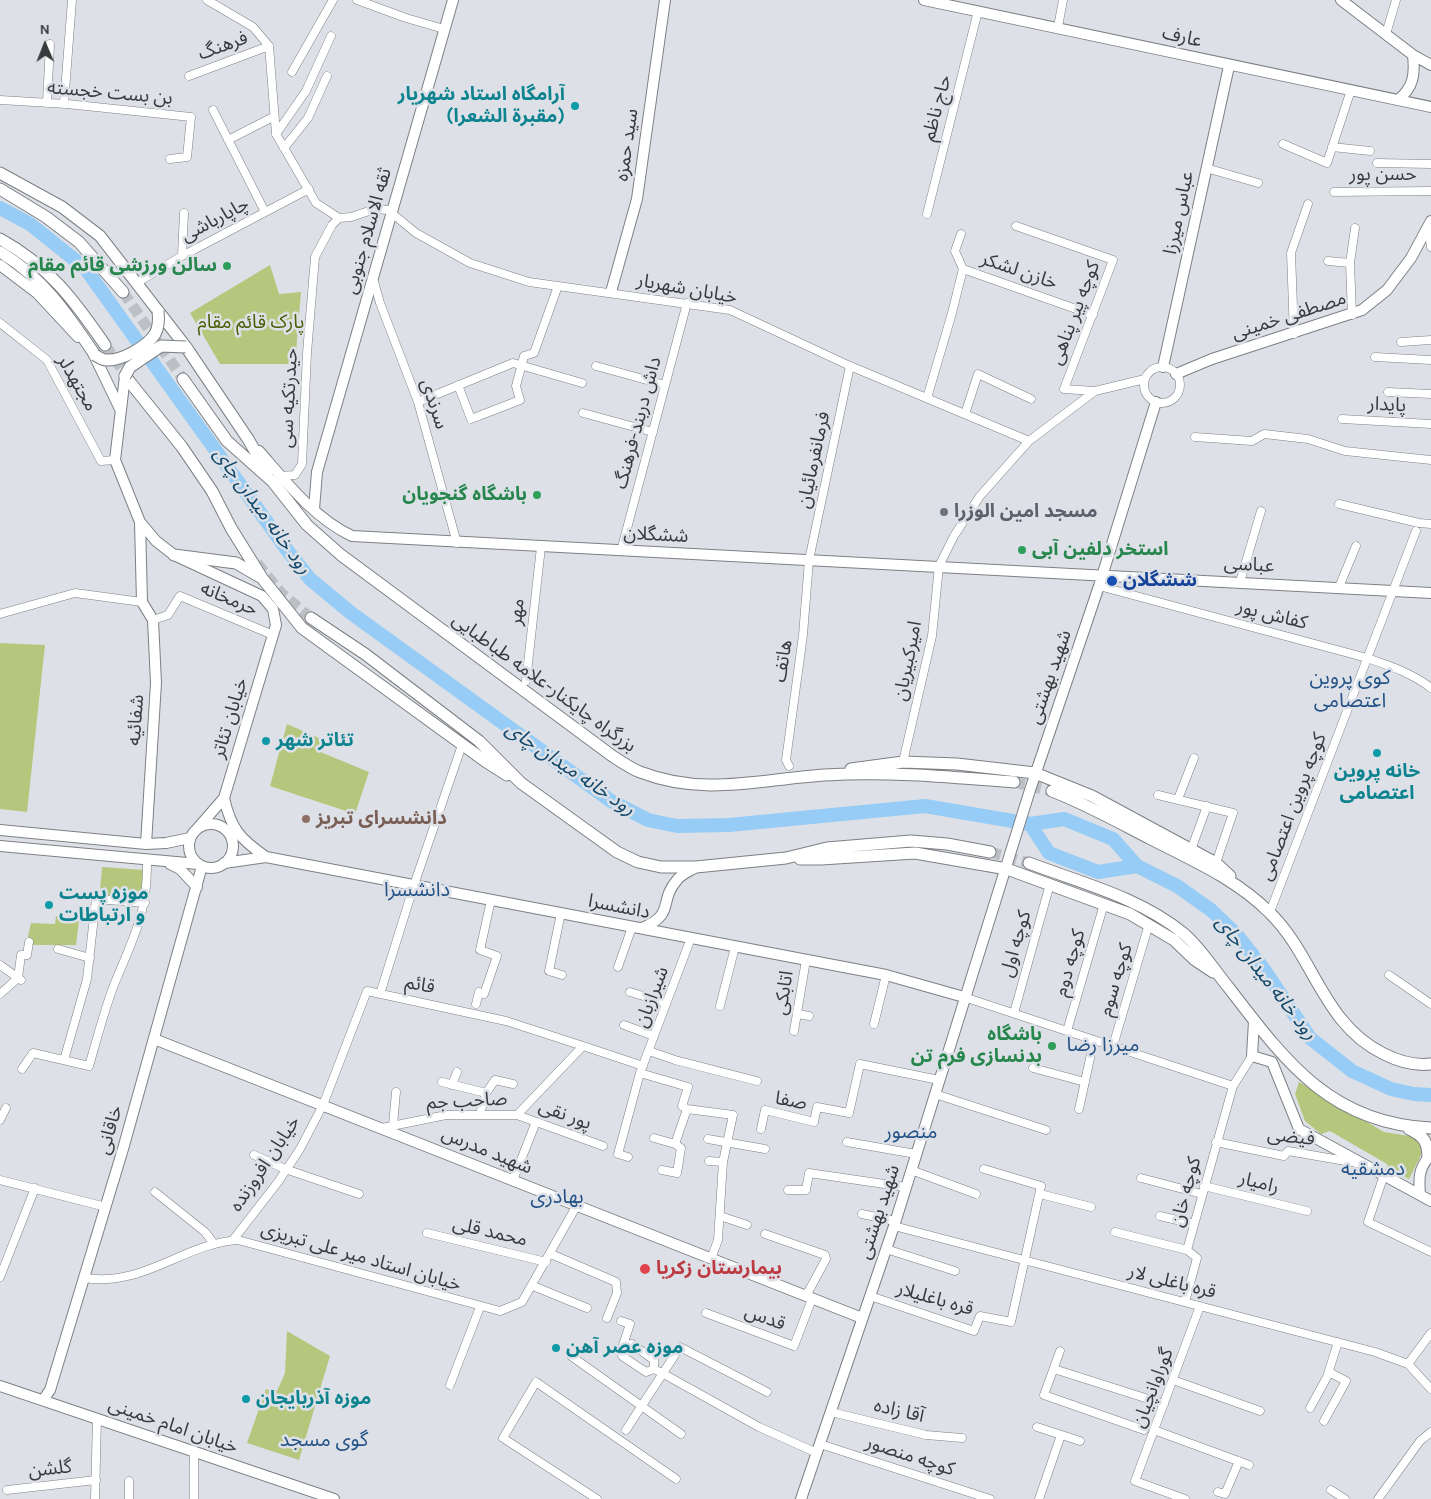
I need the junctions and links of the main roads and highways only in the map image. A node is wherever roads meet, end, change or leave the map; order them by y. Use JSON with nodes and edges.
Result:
{"nodes":[{"id":1,"x":453,"y":0,"type":"edge"},
{"id":2,"x":665,"y":0,"type":"edge"},
{"id":3,"x":924,"y":0,"type":"edge"},
{"id":4,"x":1341,"y":0,"type":"edge"},
{"id":5,"x":1413,"y":55,"type":"junction"},
{"id":6,"x":1431,"y":65,"type":"edge"},
{"id":7,"x":1229,"y":66,"type":"junction"},
{"id":8,"x":1398,"y":100,"type":"junction"},
{"id":9,"x":1431,"y":107,"type":"edge"},
{"id":10,"x":0,"y":166,"type":"edge"},
{"id":11,"x":0,"y":173,"type":"edge"},
{"id":12,"x":25,"y":185,"type":"junction"},
{"id":13,"x":0,"y":189,"type":"edge"},
{"id":14,"x":1430,"y":224,"type":"edge"},
{"id":15,"x":0,"y":239,"type":"edge"},
{"id":16,"x":0,"y":252,"type":"edge"},
{"id":17,"x":0,"y":265,"type":"edge"},
{"id":18,"x":123,"y":292,"type":"tunnel mouth"},
{"id":19,"x":611,"y":292,"type":"road end"},
{"id":20,"x":158,"y":311,"type":"junction"},
{"id":21,"x":105,"y":345,"type":"tunnel mouth"},
{"id":22,"x":186,"y":347,"type":"junction"},
{"id":23,"x":95,"y":355,"type":"junction"},
{"id":24,"x":1163,"y":367,"type":"road end"},
{"id":25,"x":1176,"y":374,"type":"road end"},
{"id":26,"x":125,"y":376,"type":"junction"},
{"id":27,"x":183,"y":379,"type":"tunnel mouth"},
{"id":28,"x":1156,"y":402,"type":"road end"},
{"id":29,"x":120,"y":409,"type":"junction"},
{"id":30,"x":277,"y":479,"type":"junction"},
{"id":31,"x":314,"y":509,"type":"junction"},
{"id":32,"x":140,"y":522,"type":"junction"},
{"id":33,"x":174,"y":555,"type":"junction"},
{"id":34,"x":1102,"y":575,"type":"junction"},
{"id":35,"x":262,"y":578,"type":"junction"},
{"id":36,"x":1431,"y":592,"type":"edge"},
{"id":37,"x":311,"y":618,"type":"tunnel mouth"},
{"id":38,"x":1035,"y":773,"type":"junction"},
{"id":39,"x":824,"y":775,"type":"junction"},
{"id":40,"x":1014,"y":782,"type":"tunnel mouth"},
{"id":41,"x":521,"y":783,"type":"junction"},
{"id":42,"x":1052,"y":791,"type":"tunnel mouth"},
{"id":43,"x":224,"y":798,"type":"junction"},
{"id":44,"x":197,"y":829,"type":"junction"},
{"id":45,"x":0,"y":830,"type":"edge"},
{"id":46,"x":190,"y":838,"type":"junction"},
{"id":47,"x":146,"y":844,"type":"junction"},
{"id":48,"x":0,"y":846,"type":"edge"},
{"id":49,"x":990,"y":852,"type":"tunnel mouth"},
{"id":50,"x":266,"y":857,"type":"junction"},
{"id":51,"x":786,"y":858,"type":"junction"},
{"id":52,"x":164,"y":861,"type":"junction"},
{"id":53,"x":224,"y":863,"type":"junction"},
{"id":54,"x":1029,"y":863,"type":"tunnel mouth"},
{"id":55,"x":200,"y":865,"type":"junction"},
{"id":56,"x":696,"y":866,"type":"junction"},
{"id":57,"x":1007,"y":869,"type":"junction"},
{"id":58,"x":197,"y":887,"type":"junction"},
{"id":59,"x":1246,"y":890,"type":"junction"},
{"id":60,"x":636,"y":928,"type":"junction"},
{"id":61,"x":1220,"y":978,"type":"junction"},
{"id":62,"x":964,"y":997,"type":"junction"},
{"id":63,"x":1254,"y":1021,"type":"junction"},
{"id":64,"x":154,"y":1039,"type":"junction"},
{"id":65,"x":1431,"y":1064,"type":"edge"},
{"id":66,"x":1406,"y":1127,"type":"junction"},
{"id":67,"x":1431,"y":1128,"type":"edge"},
{"id":68,"x":1430,"y":1158,"type":"edge"},
{"id":69,"x":1420,"y":1195,"type":"junction"},
{"id":70,"x":1431,"y":1201,"type":"edge"},
{"id":71,"x":862,"y":1318,"type":"junction"},
{"id":72,"x":0,"y":1386,"type":"edge"},
{"id":73,"x":43,"y":1400,"type":"junction"},
{"id":74,"x":334,"y":1499,"type":"edge"},
{"id":75,"x":801,"y":1499,"type":"edge"}],
"edges":[{"from":1,"to":31,"type":"main road","name":"ثقه الاسلام جنوبی"},
{"from":2,"to":19,"type":"main road","name":"سید حمزه"},
{"from":3,"to":7,"type":"main road","name":"عارف"},
{"from":4,"to":5,"type":"main road"},
{"from":5,"to":6,"type":"main road"},
{"from":5,"to":8,"type":"main road"},
{"from":7,"to":8,"type":"main road","name":"عارف"},
{"from":7,"to":24,"type":"main road","name":"عباس میرزا"},
{"from":8,"to":9,"type":"main road","name":"عارف"},
{"from":10,"to":12,"type":"highway"},
{"from":11,"to":12,"type":"highway"},
{"from":12,"to":20,"type":"highway"},
{"from":13,"to":18,"type":"highway"},
{"from":14,"to":25,"type":"main road","name":"مصطفی خمینی"},
{"from":15,"to":21,"type":"highway"},
{"from":16,"to":23,"type":"highway"},
{"from":17,"to":23,"type":"main road"},
{"from":20,"to":22,"type":"highway"},
{"from":20,"to":23,"type":"highway","bridge":true},
{"from":22,"to":26,"type":"highway","bridge":true},
{"from":22,"to":30,"type":"highway"},
{"from":23,"to":29,"type":"main road"},
{"from":26,"to":29,"type":"main road"},
{"from":26,"to":35,"type":"highway"},
{"from":27,"to":30,"type":"highway","name":"بزرگراه چایکنار-علامه طباطبایی"},
{"from":28,"to":34,"type":"main road"},
{"from":29,"to":32,"type":"main road"},
{"from":30,"to":31,"type":"main road","name":"ششگلان"},
{"from":30,"to":39,"type":"highway","name":"بزرگراه چایکنار-علامه طباطبایی"},
{"from":31,"to":34,"type":"main road","name":"ششگلان"},
{"from":32,"to":33,"type":"main road"},
{"from":32,"to":47,"type":"main road","name":"شفائیه"},
{"from":33,"to":35,"type":"highway"},
{"from":33,"to":43,"type":"main road","name":"خیابان تئاتر"},
{"from":34,"to":36,"type":"main road","name":"عباسى"},
{"from":34,"to":38,"type":"main road","name":"شهید بهشتى"},
{"from":35,"to":41,"type":"highway"},
{"from":37,"to":41,"type":"highway"},
{"from":38,"to":39,"type":"highway"},
{"from":38,"to":57,"type":"main road","name":"شهید بهشتى"},
{"from":38,"to":59,"type":"highway"},
{"from":39,"to":40,"type":"highway","name":"بزرگراه چایکنار-علامه طباطبایی"},
{"from":41,"to":56,"type":"highway"},
{"from":42,"to":59,"type":"highway"},
{"from":43,"to":44,"type":"main road","name":"خیابان تئاتر"},
{"from":43,"to":50,"type":"main road"},
{"from":44,"to":46,"type":"main road"},
{"from":44,"to":53,"type":"main road"},
{"from":45,"to":47,"type":"main road"},
{"from":46,"to":47,"type":"main road"},
{"from":46,"to":55,"type":"main road"},
{"from":48,"to":52,"type":"main road"},
{"from":49,"to":51,"type":"highway"},
{"from":50,"to":53,"type":"main road"},
{"from":50,"to":60,"type":"main road","name":"دانشسرا"},
{"from":51,"to":56,"type":"highway"},
{"from":51,"to":57,"type":"highway"},
{"from":52,"to":55,"type":"main road"},
{"from":52,"to":58,"type":"main road"},
{"from":53,"to":55,"type":"main road"},
{"from":54,"to":61,"type":"highway"},
{"from":55,"to":58,"type":"main road","name":"خاقانی"},
{"from":56,"to":60,"type":"main road"},
{"from":57,"to":61,"type":"highway"},
{"from":57,"to":62,"type":"main road","name":"شهید بهشتى"},
{"from":58,"to":64,"type":"main road","name":"خاقانی"},
{"from":59,"to":65,"type":"highway"},
{"from":60,"to":62,"type":"main road","name":"دانشسرا"},
{"from":61,"to":63,"type":"highway"},
{"from":62,"to":71,"type":"main road","name":"شهید بهشتى"},
{"from":63,"to":66,"type":"highway"},
{"from":63,"to":69,"type":"main road"},
{"from":64,"to":71,"type":"main road","name":"شهید مدرس"},
{"from":64,"to":73,"type":"main road","name":"خاقانی"},
{"from":66,"to":67,"type":"highway"},
{"from":66,"to":68,"type":"highway"},
{"from":68,"to":69,"type":"main road"},
{"from":69,"to":70,"type":"main road"},
{"from":71,"to":75,"type":"main road","name":"شهید بهشتى"},
{"from":72,"to":73,"type":"main road","name":"خیابان امام خمینی"},
{"from":73,"to":74,"type":"main road","name":"خیابان امام خمینی"}]}
